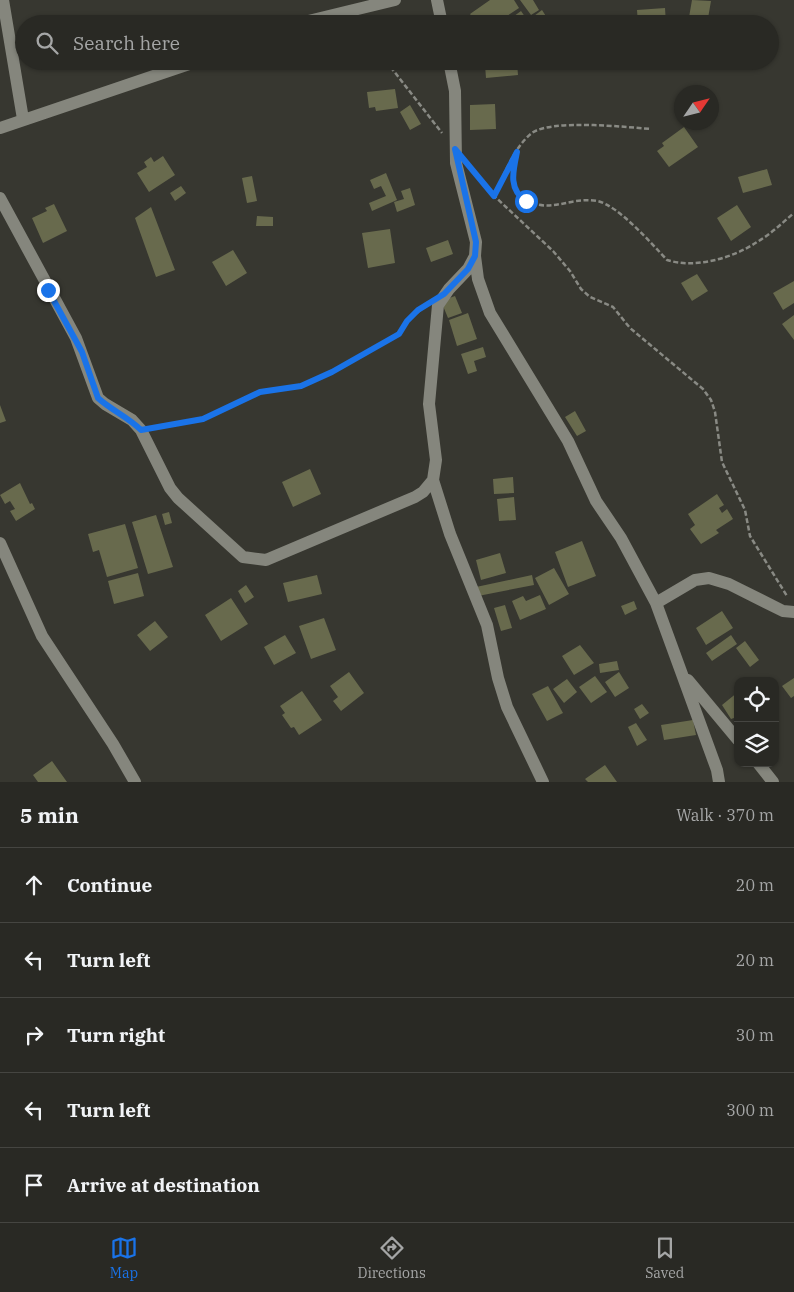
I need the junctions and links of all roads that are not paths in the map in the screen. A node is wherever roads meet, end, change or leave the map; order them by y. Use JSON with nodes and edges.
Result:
{"nodes":[{"id":1,"x":3,"y":0,"type":"edge"},
{"id":2,"x":395,"y":0,"type":"edge"},
{"id":3,"x":437,"y":0,"type":"edge"},
{"id":4,"x":333,"y":15,"type":"edge"},
{"id":5,"x":440,"y":15,"type":"edge"},
{"id":6,"x":176,"y":70,"type":"edge"},
{"id":7,"x":452,"y":70,"type":"edge"},
{"id":8,"x":23,"y":120,"type":"junction"},
{"id":9,"x":0,"y":128,"type":"edge"},
{"id":10,"x":0,"y":198,"type":"edge"},
{"id":11,"x":475,"y":256,"type":"junction"},
{"id":12,"x":433,"y":480,"type":"junction"},
{"id":13,"x":0,"y":543,"type":"edge"},
{"id":14,"x":656,"y":603,"type":"junction"},
{"id":15,"x":792,"y":607,"type":"edge"},
{"id":16,"x":680,"y":671,"type":"junction"},
{"id":17,"x":734,"y":735,"type":"edge"},
{"id":18,"x":761,"y":767,"type":"edge"},
{"id":19,"x":135,"y":782,"type":"edge"},
{"id":20,"x":543,"y":782,"type":"edge"},
{"id":21,"x":719,"y":782,"type":"edge"},
{"id":22,"x":773,"y":782,"type":"edge"}],
"edges":[{"from":1,"to":8,"type":"street"},
{"from":2,"to":4,"type":"street"},
{"from":3,"to":5,"type":"street"},
{"from":6,"to":8,"type":"street"},
{"from":7,"to":11,"type":"street"},
{"from":8,"to":9,"type":"street"},
{"from":10,"to":12,"type":"street"},
{"from":11,"to":12,"type":"street"},
{"from":11,"to":14,"type":"street"},
{"from":12,"to":20,"type":"street"},
{"from":13,"to":19,"type":"street"},
{"from":14,"to":15,"type":"street"},
{"from":14,"to":16,"type":"street"},
{"from":16,"to":17,"type":"street"},
{"from":16,"to":21,"type":"street"},
{"from":18,"to":22,"type":"street"}]}
